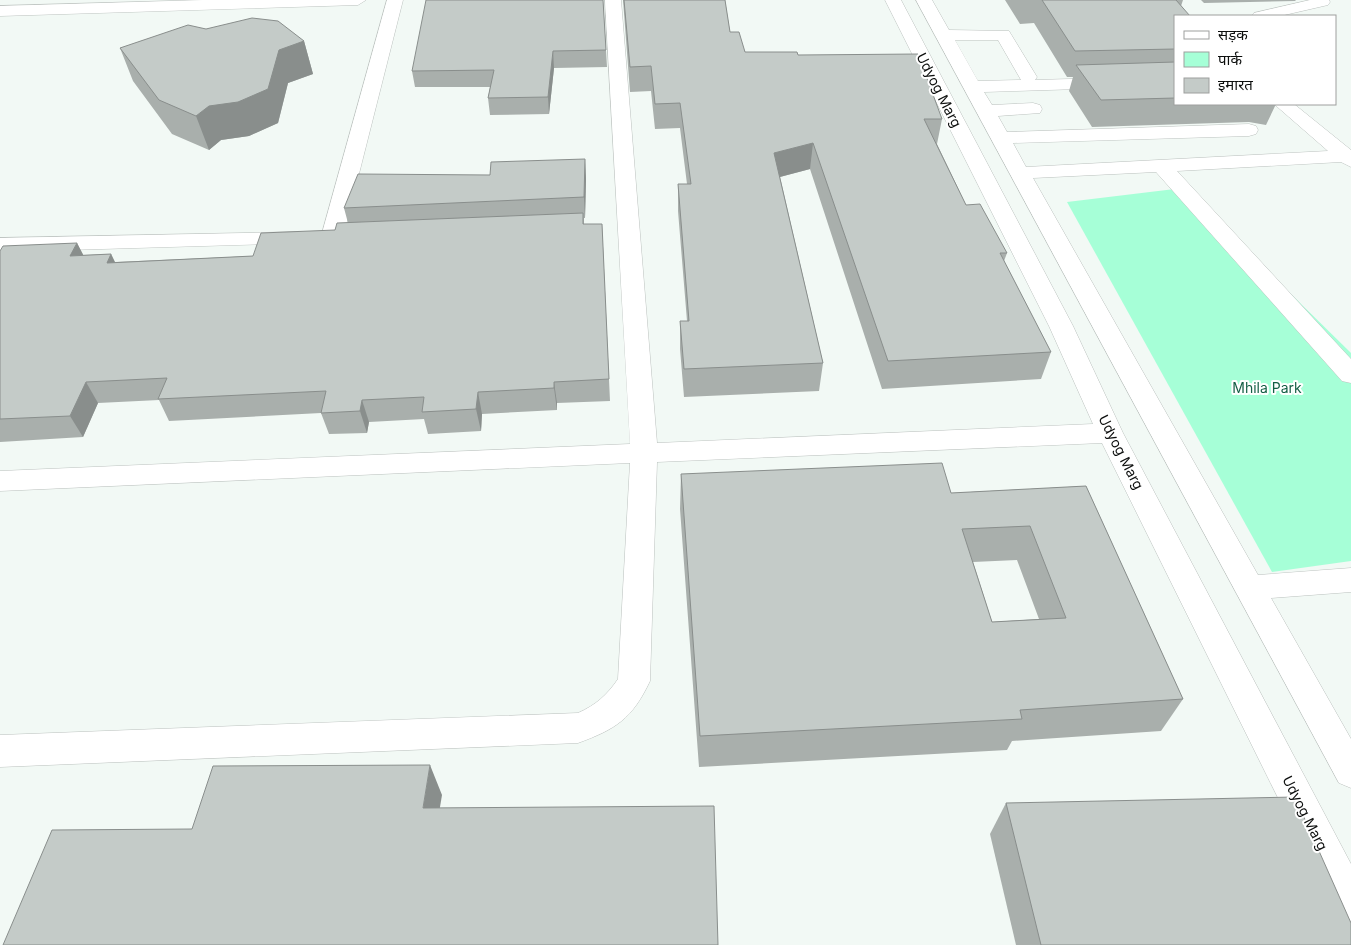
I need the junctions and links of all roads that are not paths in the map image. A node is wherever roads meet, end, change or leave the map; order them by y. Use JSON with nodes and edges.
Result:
{"nodes":[{"id":1,"x":358,"y":0,"type":"edge"},
{"id":2,"x":395,"y":0,"type":"edge"},
{"id":3,"x":613,"y":0,"type":"edge"},
{"id":4,"x":893,"y":0,"type":"edge"},
{"id":5,"x":924,"y":0,"type":"edge"},
{"id":6,"x":1324,"y":1,"type":"edge"},
{"id":7,"x":0,"y":11,"type":"edge"},
{"id":8,"x":1264,"y":15,"type":"edge"},
{"id":9,"x":943,"y":35,"type":"junction"},
{"id":10,"x":1028,"y":80,"type":"junction"},
{"id":11,"x":1174,"y":81,"type":"edge"},
{"id":12,"x":969,"y":83,"type":"junction"},
{"id":13,"x":1284,"y":105,"type":"edge"},
{"id":14,"x":985,"y":111,"type":"junction"},
{"id":15,"x":1249,"y":130,"type":"dead end"},
{"id":16,"x":1000,"y":138,"type":"junction"},
{"id":17,"x":1349,"y":158,"type":"edge"},
{"id":18,"x":1162,"y":166,"type":"junction"},
{"id":19,"x":1019,"y":173,"type":"junction"},
{"id":20,"x":0,"y":245,"type":"edge"},
{"id":21,"x":1351,"y":375,"type":"edge"},
{"id":22,"x":1110,"y":433,"type":"junction"},
{"id":23,"x":644,"y":453,"type":"junction"},
{"id":24,"x":0,"y":481,"type":"edge"},
{"id":25,"x":1351,"y":580,"type":"edge"},
{"id":26,"x":1249,"y":588,"type":"junction"},
{"id":27,"x":0,"y":751,"type":"edge"},
{"id":28,"x":1351,"y":772,"type":"edge"},
{"id":29,"x":1351,"y":904,"type":"edge"}],
"edges":[{"from":1,"to":7,"type":"street"},
{"from":2,"to":20,"type":"street"},
{"from":3,"to":23,"type":"street"},
{"from":4,"to":22,"type":"street","name":"Udyog Marg"},
{"from":5,"to":9,"type":"street","name":"Udyog Marg"},
{"from":6,"to":8,"type":"street"},
{"from":9,"to":10,"type":"street"},
{"from":9,"to":12,"type":"street","name":"Udyog Marg"},
{"from":10,"to":11,"type":"street"},
{"from":10,"to":12,"type":"street"},
{"from":10,"to":14,"type":"street"},
{"from":12,"to":14,"type":"street","name":"Udyog Marg"},
{"from":13,"to":17,"type":"street"},
{"from":14,"to":16,"type":"street","name":"Udyog Marg"},
{"from":15,"to":16,"type":"street"},
{"from":16,"to":19,"type":"street","name":"Udyog Marg"},
{"from":17,"to":18,"type":"street"},
{"from":18,"to":19,"type":"street"},
{"from":18,"to":21,"type":"street"},
{"from":19,"to":26,"type":"street","name":"Udyog Marg"},
{"from":22,"to":23,"type":"street"},
{"from":22,"to":29,"type":"street","name":"Udyog Marg"},
{"from":23,"to":24,"type":"street"},
{"from":23,"to":27,"type":"street"},
{"from":25,"to":26,"type":"street"},
{"from":26,"to":28,"type":"street","name":"Udyog Marg"}]}
